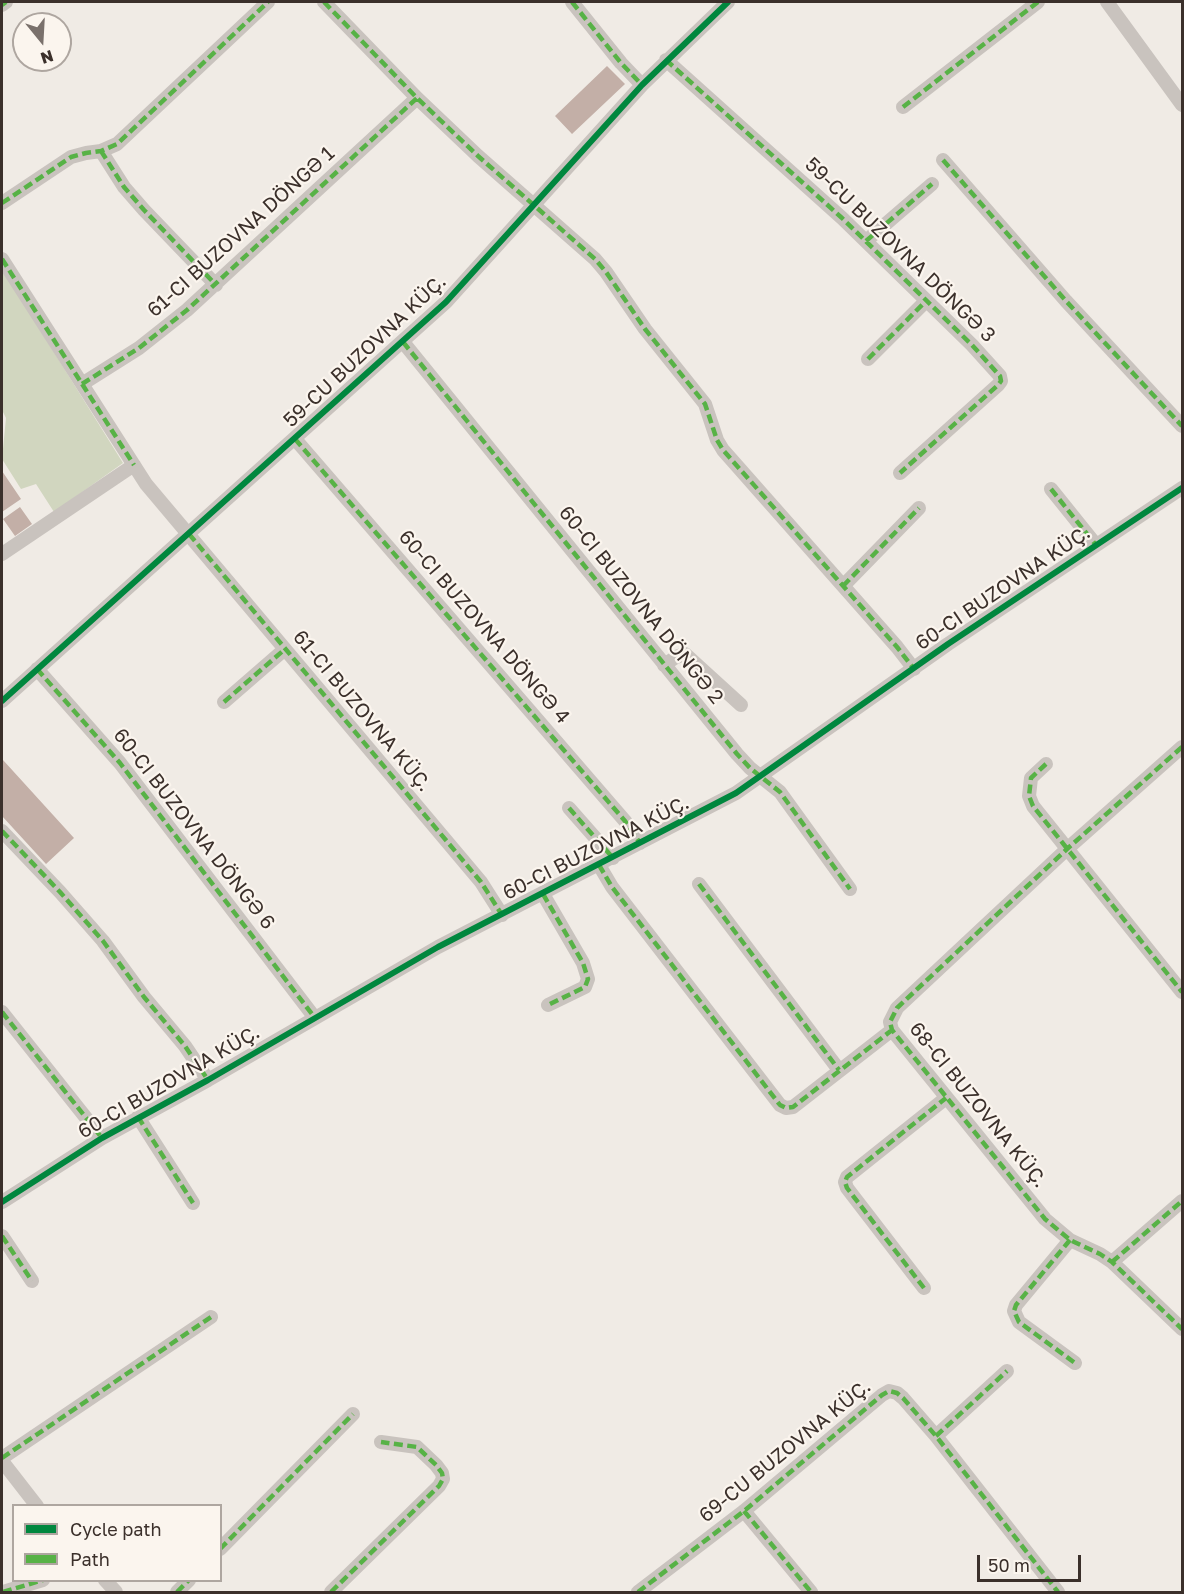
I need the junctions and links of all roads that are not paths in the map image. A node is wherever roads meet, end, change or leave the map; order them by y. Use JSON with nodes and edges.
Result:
{"nodes":[{"id":1,"x":6,"y":2,"type":"edge"},
{"id":2,"x":268,"y":2,"type":"edge"},
{"id":3,"x":324,"y":2,"type":"edge"},
{"id":4,"x":572,"y":2,"type":"edge"},
{"id":5,"x":728,"y":2,"type":"edge"},
{"id":6,"x":1038,"y":2,"type":"edge"},
{"id":7,"x":1107,"y":2,"type":"edge"},
{"id":8,"x":2,"y":5,"type":"edge"},
{"id":9,"x":666,"y":60,"type":"junction"},
{"id":10,"x":642,"y":85,"type":"junction"},
{"id":11,"x":417,"y":98,"type":"junction"},
{"id":12,"x":1182,"y":105,"type":"edge"},
{"id":13,"x":903,"y":107,"type":"dead end"},
{"id":14,"x":101,"y":151,"type":"junction"},
{"id":15,"x":944,"y":160,"type":"dead end"},
{"id":16,"x":932,"y":184,"type":"dead end"},
{"id":17,"x":2,"y":203,"type":"edge"},
{"id":18,"x":534,"y":204,"type":"junction"},
{"id":19,"x":866,"y":241,"type":"junction"},
{"id":20,"x":2,"y":259,"type":"edge"},
{"id":21,"x":216,"y":285,"type":"junction"},
{"id":22,"x":926,"y":301,"type":"junction"},
{"id":23,"x":403,"y":342,"type":"junction"},
{"id":24,"x":868,"y":359,"type":"dead end"},
{"id":25,"x":82,"y":384,"type":"junction"},
{"id":26,"x":1182,"y":426,"type":"edge"},
{"id":27,"x":296,"y":438,"type":"junction"},
{"id":28,"x":134,"y":465,"type":"junction"},
{"id":29,"x":900,"y":473,"type":"dead end"},
{"id":30,"x":1182,"y":488,"type":"edge"},
{"id":31,"x":1051,"y":489,"type":"dead end"},
{"id":32,"x":919,"y":508,"type":"dead end"},
{"id":33,"x":189,"y":534,"type":"junction"},
{"id":34,"x":1096,"y":545,"type":"junction"},
{"id":35,"x":2,"y":554,"type":"edge"},
{"id":36,"x":843,"y":586,"type":"junction"},
{"id":37,"x":285,"y":649,"type":"junction"},
{"id":38,"x":664,"y":665,"type":"junction"},
{"id":39,"x":37,"y":669,"type":"junction"},
{"id":40,"x":914,"y":669,"type":"junction"},
{"id":41,"x":2,"y":701,"type":"edge"},
{"id":42,"x":224,"y":702,"type":"dead end"},
{"id":43,"x":741,"y":705,"type":"dead end"},
{"id":44,"x":1182,"y":747,"type":"edge"},
{"id":45,"x":1046,"y":764,"type":"dead end"},
{"id":46,"x":761,"y":776,"type":"junction"},
{"id":47,"x":570,"y":808,"type":"dead end"},
{"id":48,"x":2,"y":831,"type":"edge"},
{"id":49,"x":640,"y":843,"type":"junction"},
{"id":50,"x":1066,"y":849,"type":"junction"},
{"id":51,"x":613,"y":858,"type":"junction"},
{"id":52,"x":599,"y":865,"type":"junction"},
{"id":53,"x":699,"y":884,"type":"dead end"},
{"id":54,"x":850,"y":889,"type":"dead end"},
{"id":55,"x":543,"y":894,"type":"junction"},
{"id":56,"x":502,"y":915,"type":"junction"},
{"id":57,"x":1182,"y":992,"type":"edge"},
{"id":58,"x":548,"y":1005,"type":"dead end"},
{"id":59,"x":2,"y":1012,"type":"edge"},
{"id":60,"x":315,"y":1018,"type":"junction"},
{"id":61,"x":892,"y":1030,"type":"junction"},
{"id":62,"x":840,"y":1070,"type":"junction"},
{"id":63,"x":208,"y":1080,"type":"junction"},
{"id":64,"x":946,"y":1098,"type":"junction"},
{"id":65,"x":138,"y":1117,"type":"junction"},
{"id":66,"x":102,"y":1138,"type":"junction"},
{"id":67,"x":1182,"y":1201,"type":"edge"},
{"id":68,"x":2,"y":1202,"type":"edge"},
{"id":69,"x":193,"y":1203,"type":"dead end"},
{"id":70,"x":2,"y":1236,"type":"edge"},
{"id":71,"x":1070,"y":1240,"type":"junction"},
{"id":72,"x":1112,"y":1262,"type":"junction"},
{"id":73,"x":32,"y":1281,"type":"dead end"},
{"id":74,"x":924,"y":1288,"type":"dead end"},
{"id":75,"x":211,"y":1317,"type":"dead end"},
{"id":76,"x":1182,"y":1329,"type":"edge"},
{"id":77,"x":1075,"y":1363,"type":"dead end"},
{"id":78,"x":1007,"y":1371,"type":"dead end"},
{"id":79,"x":352,"y":1414,"type":"dead end"},
{"id":80,"x":936,"y":1436,"type":"junction"},
{"id":81,"x":381,"y":1442,"type":"dead end"},
{"id":82,"x":2,"y":1459,"type":"edge"},
{"id":83,"x":36,"y":1504,"type":"edge"},
{"id":84,"x":744,"y":1511,"type":"junction"},
{"id":85,"x":222,"y":1547,"type":"edge"},
{"id":86,"x":40,"y":1582,"type":"edge"},
{"id":87,"x":188,"y":1582,"type":"edge"},
{"id":88,"x":3,"y":1593,"type":"edge"},
{"id":89,"x":177,"y":1593,"type":"edge"},
{"id":90,"x":331,"y":1593,"type":"edge"},
{"id":91,"x":638,"y":1593,"type":"edge"},
{"id":92,"x":811,"y":1593,"type":"edge"},
{"id":93,"x":1058,"y":1593,"type":"edge"}],
"edges":[{"from":1,"to":8,"type":"street"},
{"from":2,"to":14,"type":"street"},
{"from":3,"to":11,"type":"street"},
{"from":4,"to":10,"type":"street"},
{"from":5,"to":9,"type":"street","name":"59-CU BUZOVNA KÜÇ."},
{"from":6,"to":13,"type":"street"},
{"from":7,"to":12,"type":"street"},
{"from":9,"to":10,"type":"street","name":"59-CU BUZOVNA KÜÇ."},
{"from":9,"to":19,"type":"street","name":"59-CU BUZOVNA DÖNGƏ 3"},
{"from":10,"to":18,"type":"street","name":"59-CU BUZOVNA KÜÇ."},
{"from":11,"to":18,"type":"street"},
{"from":11,"to":21,"type":"street","name":"61-CI BUZOVNA DÖNGƏ 1"},
{"from":14,"to":17,"type":"street"},
{"from":14,"to":21,"type":"street"},
{"from":15,"to":26,"type":"street"},
{"from":16,"to":19,"type":"street"},
{"from":18,"to":23,"type":"street","name":"59-CU BUZOVNA KÜÇ."},
{"from":18,"to":36,"type":"street"},
{"from":19,"to":22,"type":"street","name":"59-CU BUZOVNA DÖNGƏ 3"},
{"from":20,"to":25,"type":"street","name":"61-CI BUZOVNA KÜÇ."},
{"from":21,"to":25,"type":"street","name":"61-CI BUZOVNA DÖNGƏ 1"},
{"from":22,"to":24,"type":"street"},
{"from":22,"to":29,"type":"street","name":"59-CU BUZOVNA DÖNGƏ 3"},
{"from":23,"to":27,"type":"street","name":"59-CU BUZOVNA KÜÇ."},
{"from":23,"to":38,"type":"street"},
{"from":25,"to":28,"type":"street","name":"61-CI BUZOVNA KÜÇ."},
{"from":27,"to":33,"type":"street","name":"59-CU BUZOVNA KÜÇ."},
{"from":27,"to":49,"type":"street"},
{"from":28,"to":33,"type":"street","name":"61-CI BUZOVNA KÜÇ."},
{"from":28,"to":35,"type":"street"},
{"from":30,"to":34,"type":"street"},
{"from":31,"to":34,"type":"street"},
{"from":32,"to":36,"type":"street"},
{"from":33,"to":37,"type":"street","name":"61-CI BUZOVNA KÜÇ."},
{"from":33,"to":39,"type":"street","name":"59-CU BUZOVNA KÜÇ."},
{"from":34,"to":40,"type":"street"},
{"from":36,"to":40,"type":"street"},
{"from":37,"to":42,"type":"street"},
{"from":37,"to":56,"type":"street","name":"61-CI BUZOVNA KÜÇ."},
{"from":38,"to":43,"type":"street"},
{"from":38,"to":46,"type":"street"},
{"from":39,"to":41,"type":"street","name":"59-CU BUZOVNA KÜÇ."},
{"from":39,"to":60,"type":"street"},
{"from":40,"to":46,"type":"street"},
{"from":44,"to":50,"type":"street","name":"68-CI BUZOVNA KÜÇ."},
{"from":45,"to":50,"type":"street"},
{"from":46,"to":49,"type":"street"},
{"from":46,"to":54,"type":"street"},
{"from":47,"to":51,"type":"street"},
{"from":48,"to":63,"type":"street"},
{"from":49,"to":51,"type":"street"},
{"from":50,"to":57,"type":"street"},
{"from":50,"to":61,"type":"street","name":"68-CI BUZOVNA KÜÇ."},
{"from":51,"to":52,"type":"street"},
{"from":52,"to":55,"type":"street"},
{"from":52,"to":62,"type":"street"},
{"from":53,"to":62,"type":"street"},
{"from":55,"to":56,"type":"street"},
{"from":55,"to":58,"type":"street"},
{"from":56,"to":60,"type":"street"},
{"from":59,"to":66,"type":"street"},
{"from":60,"to":63,"type":"street"},
{"from":61,"to":62,"type":"street"},
{"from":61,"to":64,"type":"street","name":"68-CI BUZOVNA KÜÇ."},
{"from":63,"to":65,"type":"street"},
{"from":64,"to":71,"type":"street","name":"68-CI BUZOVNA KÜÇ."},
{"from":64,"to":74,"type":"street"},
{"from":65,"to":66,"type":"street"},
{"from":65,"to":69,"type":"street"},
{"from":66,"to":68,"type":"street"},
{"from":67,"to":72,"type":"street"},
{"from":70,"to":73,"type":"street"},
{"from":71,"to":72,"type":"street","name":"68-CI BUZOVNA KÜÇ."},
{"from":71,"to":77,"type":"street"},
{"from":72,"to":76,"type":"street","name":"68-CI BUZOVNA KÜÇ."},
{"from":75,"to":82,"type":"street"},
{"from":78,"to":80,"type":"street"},
{"from":79,"to":85,"type":"street"},
{"from":80,"to":84,"type":"street","name":"69-CU BUZOVNA KÜÇ."},
{"from":80,"to":93,"type":"street","name":"69-CU BUZOVNA KÜÇ."},
{"from":81,"to":90,"type":"street"},
{"from":82,"to":83,"type":"street"},
{"from":84,"to":91,"type":"street","name":"69-CU BUZOVNA KÜÇ."},
{"from":84,"to":92,"type":"street"},
{"from":86,"to":88,"type":"street"},
{"from":87,"to":89,"type":"street"}]}
